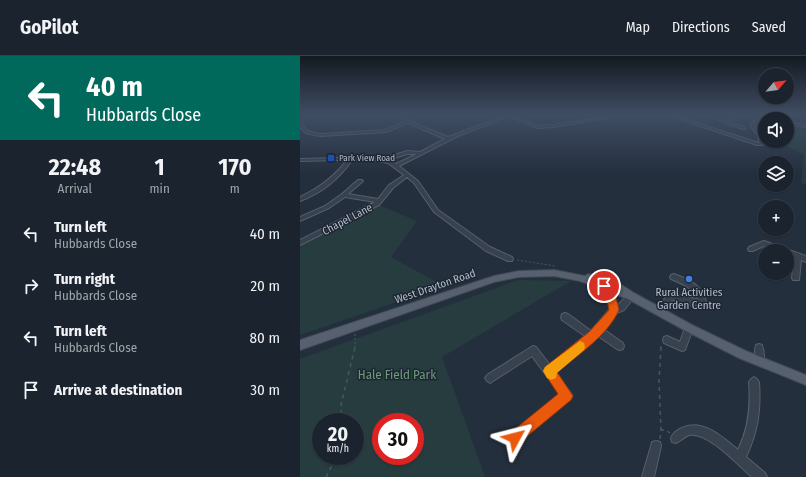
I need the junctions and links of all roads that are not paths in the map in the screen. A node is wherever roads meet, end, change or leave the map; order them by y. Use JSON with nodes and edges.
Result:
{"nodes":[{"id":1,"x":439,"y":135,"type":"edge"},
{"id":2,"x":459,"y":135,"type":"edge"},
{"id":3,"x":731,"y":135,"type":"edge"},
{"id":4,"x":449,"y":139,"type":"junction"},
{"id":5,"x":758,"y":144,"type":"edge"},
{"id":6,"x":421,"y":153,"type":"junction"},
{"id":7,"x":300,"y":156,"type":"edge"},
{"id":8,"x":352,"y":158,"type":"junction"},
{"id":9,"x":334,"y":159,"type":"junction"},
{"id":10,"x":300,"y":160,"type":"edge"},
{"id":11,"x":384,"y":160,"type":"junction"},
{"id":12,"x":396,"y":166,"type":"junction"},
{"id":13,"x":408,"y":175,"type":"junction"},
{"id":14,"x":360,"y":181,"type":"dead end"},
{"id":15,"x":344,"y":195,"type":"junction"},
{"id":16,"x":301,"y":197,"type":"edge"},
{"id":17,"x":379,"y":201,"type":"junction"},
{"id":18,"x":300,"y":219,"type":"edge"},
{"id":19,"x":300,"y":244,"type":"edge"},
{"id":20,"x":758,"y":246,"type":"edge"},
{"id":21,"x":752,"y":249,"type":"dead end"},
{"id":22,"x":794,"y":254,"type":"edge"},
{"id":23,"x":798,"y":256,"type":"junction"},
{"id":24,"x":510,"y":259,"type":"road end"},
{"id":25,"x":806,"y":259,"type":"edge"},
{"id":26,"x":674,"y":277,"type":"dead end"},
{"id":27,"x":581,"y":278,"type":"junction"},
{"id":28,"x":796,"y":278,"type":"dead end"},
{"id":29,"x":604,"y":286,"type":"junction"},
{"id":30,"x":631,"y":296,"type":"junction"},
{"id":31,"x":614,"y":310,"type":"junction"},
{"id":32,"x":662,"y":313,"type":"junction"},
{"id":33,"x":565,"y":317,"type":"dead end"},
{"id":34,"x":689,"y":328,"type":"junction"},
{"id":35,"x":595,"y":333,"type":"junction"},
{"id":36,"x":667,"y":340,"type":"road end"},
{"id":37,"x":300,"y":345,"type":"edge"},
{"id":38,"x":620,"y":346,"type":"dead end"},
{"id":39,"x":760,"y":348,"type":"dead end"},
{"id":40,"x":760,"y":362,"type":"junction"},
{"id":41,"x":549,"y":371,"type":"junction"},
{"id":42,"x":490,"y":378,"type":"dead end"},
{"id":43,"x":806,"y":380,"type":"edge"},
{"id":44,"x":754,"y":382,"type":"dead end"},
{"id":45,"x":515,"y":438,"type":"dead end"},
{"id":46,"x":676,"y":438,"type":"road end"},
{"id":47,"x":656,"y":446,"type":"road end"},
{"id":48,"x":740,"y":459,"type":"junction"},
{"id":49,"x":648,"y":477,"type":"edge"},
{"id":50,"x":761,"y":477,"type":"edge"}],
"edges":[{"from":1,"to":4,"type":"street"},
{"from":2,"to":4,"type":"street"},
{"from":3,"to":5,"type":"street"},
{"from":4,"to":6,"type":"street"},
{"from":6,"to":11,"type":"street"},
{"from":6,"to":12,"type":"street"},
{"from":7,"to":9,"type":"street"},
{"from":8,"to":9,"type":"street"},
{"from":8,"to":11,"type":"street"},
{"from":8,"to":16,"type":"street"},
{"from":9,"to":10,"type":"street"},
{"from":11,"to":12,"type":"street"},
{"from":12,"to":13,"type":"street"},
{"from":13,"to":17,"type":"street","name":"Chapel Lane"},
{"from":13,"to":24,"type":"street"},
{"from":14,"to":15,"type":"street"},
{"from":15,"to":17,"type":"street"},
{"from":15,"to":18,"type":"street"},
{"from":17,"to":19,"type":"street","name":"Chapel Lane"},
{"from":20,"to":21,"type":"street"},
{"from":22,"to":23,"type":"street"},
{"from":23,"to":25,"type":"street"},
{"from":23,"to":28,"type":"street"},
{"from":26,"to":32,"type":"street"},
{"from":27,"to":29,"type":"main road","name":"West Drayton Road"},
{"from":27,"to":30,"type":"main road","name":"West Drayton Road"},
{"from":27,"to":37,"type":"main road","name":"West Drayton Road"},
{"from":29,"to":30,"type":"main road","name":"West Drayton Road"},
{"from":29,"to":31,"type":"street"},
{"from":30,"to":31,"type":"street"},
{"from":30,"to":32,"type":"main road","name":"West Drayton Road"},
{"from":31,"to":35,"type":"street"},
{"from":32,"to":34,"type":"main road","name":"West Drayton Road"},
{"from":33,"to":35,"type":"street"},
{"from":34,"to":36,"type":"street"},
{"from":34,"to":40,"type":"main road","name":"West Drayton Road"},
{"from":35,"to":38,"type":"street"},
{"from":35,"to":41,"type":"street"},
{"from":39,"to":40,"type":"street"},
{"from":40,"to":43,"type":"main road","name":"West Drayton Road"},
{"from":41,"to":42,"type":"street"},
{"from":41,"to":45,"type":"street"},
{"from":44,"to":48,"type":"street"},
{"from":46,"to":48,"type":"street"},
{"from":47,"to":49,"type":"street"},
{"from":48,"to":50,"type":"street"}]}
